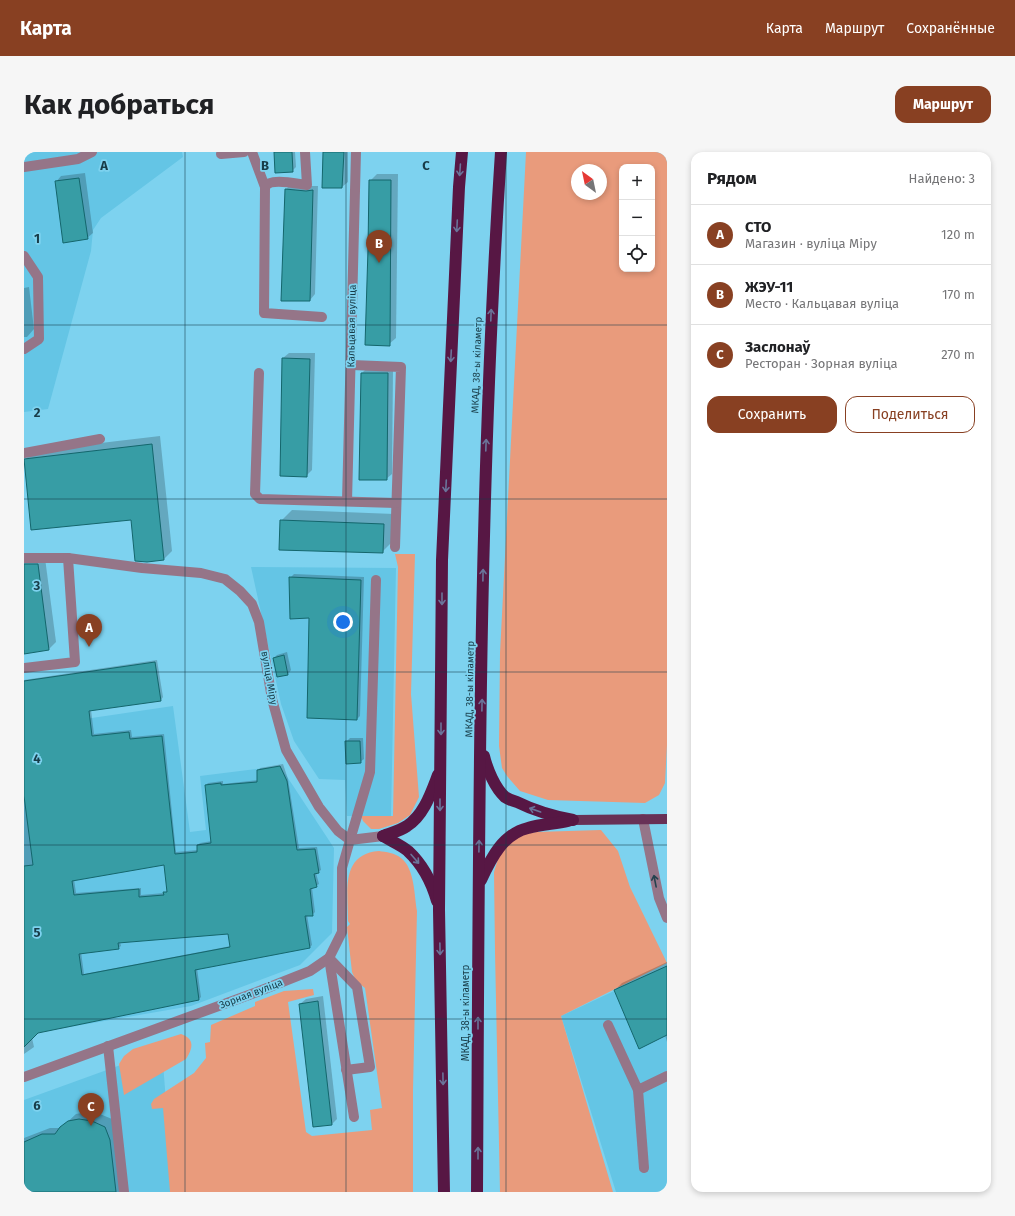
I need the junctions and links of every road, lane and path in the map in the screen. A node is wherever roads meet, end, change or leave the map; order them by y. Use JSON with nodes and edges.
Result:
{"nodes":[{"id":1,"x":92,"y":152,"type":"edge"},
{"id":2,"x":244,"y":152,"type":"edge"},
{"id":3,"x":252,"y":152,"type":"edge"},
{"id":4,"x":305,"y":152,"type":"edge"},
{"id":5,"x":356,"y":152,"type":"edge"},
{"id":6,"x":462,"y":152,"type":"edge"},
{"id":7,"x":501,"y":152,"type":"edge"},
{"id":8,"x":221,"y":154,"type":"dead end"},
{"id":9,"x":24,"y":167,"type":"edge"},
{"id":10,"x":265,"y":187,"type":"junction"},
{"id":11,"x":24,"y":256,"type":"edge"},
{"id":12,"x":322,"y":317,"type":"dead end"},
{"id":13,"x":24,"y":348,"type":"edge"},
{"id":14,"x":352,"y":365,"type":"junction"},
{"id":15,"x":260,"y":373,"type":"dead end"},
{"id":16,"x":100,"y":439,"type":"dead end"},
{"id":17,"x":24,"y":453,"type":"edge"},
{"id":18,"x":347,"y":501,"type":"junction"},
{"id":19,"x":396,"y":503,"type":"junction"},
{"id":20,"x":395,"y":547,"type":"dead end"},
{"id":21,"x":24,"y":558,"type":"edge"},
{"id":22,"x":68,"y":558,"type":"junction"},
{"id":23,"x":376,"y":580,"type":"dead end"},
{"id":24,"x":24,"y":668,"type":"edge"},
{"id":25,"x":481,"y":744,"type":"junction"},
{"id":26,"x":441,"y":766,"type":"junction"},
{"id":27,"x":643,"y":819,"type":"junction"},
{"id":28,"x":667,"y":819,"type":"edge"},
{"id":29,"x":573,"y":820,"type":"junction"},
{"id":30,"x":383,"y":836,"type":"junction"},
{"id":31,"x":350,"y":840,"type":"junction"},
{"id":32,"x":479,"y":886,"type":"junction"},
{"id":33,"x":440,"y":910,"type":"junction"},
{"id":34,"x":667,"y":918,"type":"edge"},
{"id":35,"x":329,"y":958,"type":"junction"},
{"id":36,"x":608,"y":1025,"type":"dead end"},
{"id":37,"x":108,"y":1046,"type":"junction"},
{"id":38,"x":346,"y":1070,"type":"junction"},
{"id":39,"x":667,"y":1076,"type":"edge"},
{"id":40,"x":24,"y":1077,"type":"edge"},
{"id":41,"x":638,"y":1090,"type":"junction"},
{"id":42,"x":354,"y":1117,"type":"dead end"},
{"id":43,"x":644,"y":1168,"type":"dead end"},
{"id":44,"x":124,"y":1192,"type":"edge"},
{"id":45,"x":444,"y":1192,"type":"edge"},
{"id":46,"x":477,"y":1192,"type":"edge"}],
"edges":[{"from":1,"to":9,"type":"street"},
{"from":2,"to":8,"type":"street"},
{"from":3,"to":10,"type":"street"},
{"from":4,"to":10,"type":"street"},
{"from":5,"to":14,"type":"street","name":"Кальцавая вуліца"},
{"from":6,"to":26,"type":"highway","one_way":true},
{"from":25,"to":7,"type":"highway","name":"МКАД, 38-ы кіламетр","one_way":true},
{"from":10,"to":12,"type":"street"},
{"from":11,"to":13,"type":"street"},
{"from":14,"to":18,"type":"street","name":"Кальцавая вуліца"},
{"from":14,"to":19,"type":"street"},
{"from":15,"to":18,"type":"street"},
{"from":16,"to":17,"type":"street"},
{"from":18,"to":19,"type":"street"},
{"from":19,"to":20,"type":"street"},
{"from":21,"to":22,"type":"street","name":"вуліца Міру"},
{"from":22,"to":24,"type":"street"},
{"from":22,"to":31,"type":"street","name":"вуліца Міру"},
{"from":23,"to":31,"type":"street","name":"Зорная вуліца"},
{"from":29,"to":25,"type":"highway","one_way":true},
{"from":32,"to":25,"type":"highway","name":"МКАД, 38-ы кіламетр","one_way":true},
{"from":26,"to":30,"type":"highway"},
{"from":26,"to":33,"type":"highway","one_way":true},
{"from":27,"to":28,"type":"main road"},
{"from":27,"to":29,"type":"main road"},
{"from":34,"to":27,"type":"street","one_way":true},
{"from":29,"to":32,"type":"highway"},
{"from":30,"to":31,"type":"street"},
{"from":30,"to":33,"type":"highway","one_way":true},
{"from":31,"to":35,"type":"street","name":"Зорная вуліца"},
{"from":46,"to":32,"type":"highway","name":"МКАД, 38-ы кіламетр","one_way":true},
{"from":33,"to":45,"type":"highway","one_way":true},
{"from":35,"to":37,"type":"street","name":"Зорная вуліца"},
{"from":35,"to":38,"type":"street"},
{"from":35,"to":38,"type":"street"},
{"from":36,"to":41,"type":"street"},
{"from":37,"to":40,"type":"street","name":"Зорная вуліца"},
{"from":37,"to":44,"type":"street"},
{"from":38,"to":42,"type":"street"},
{"from":39,"to":41,"type":"street"},
{"from":41,"to":43,"type":"street"}]}
